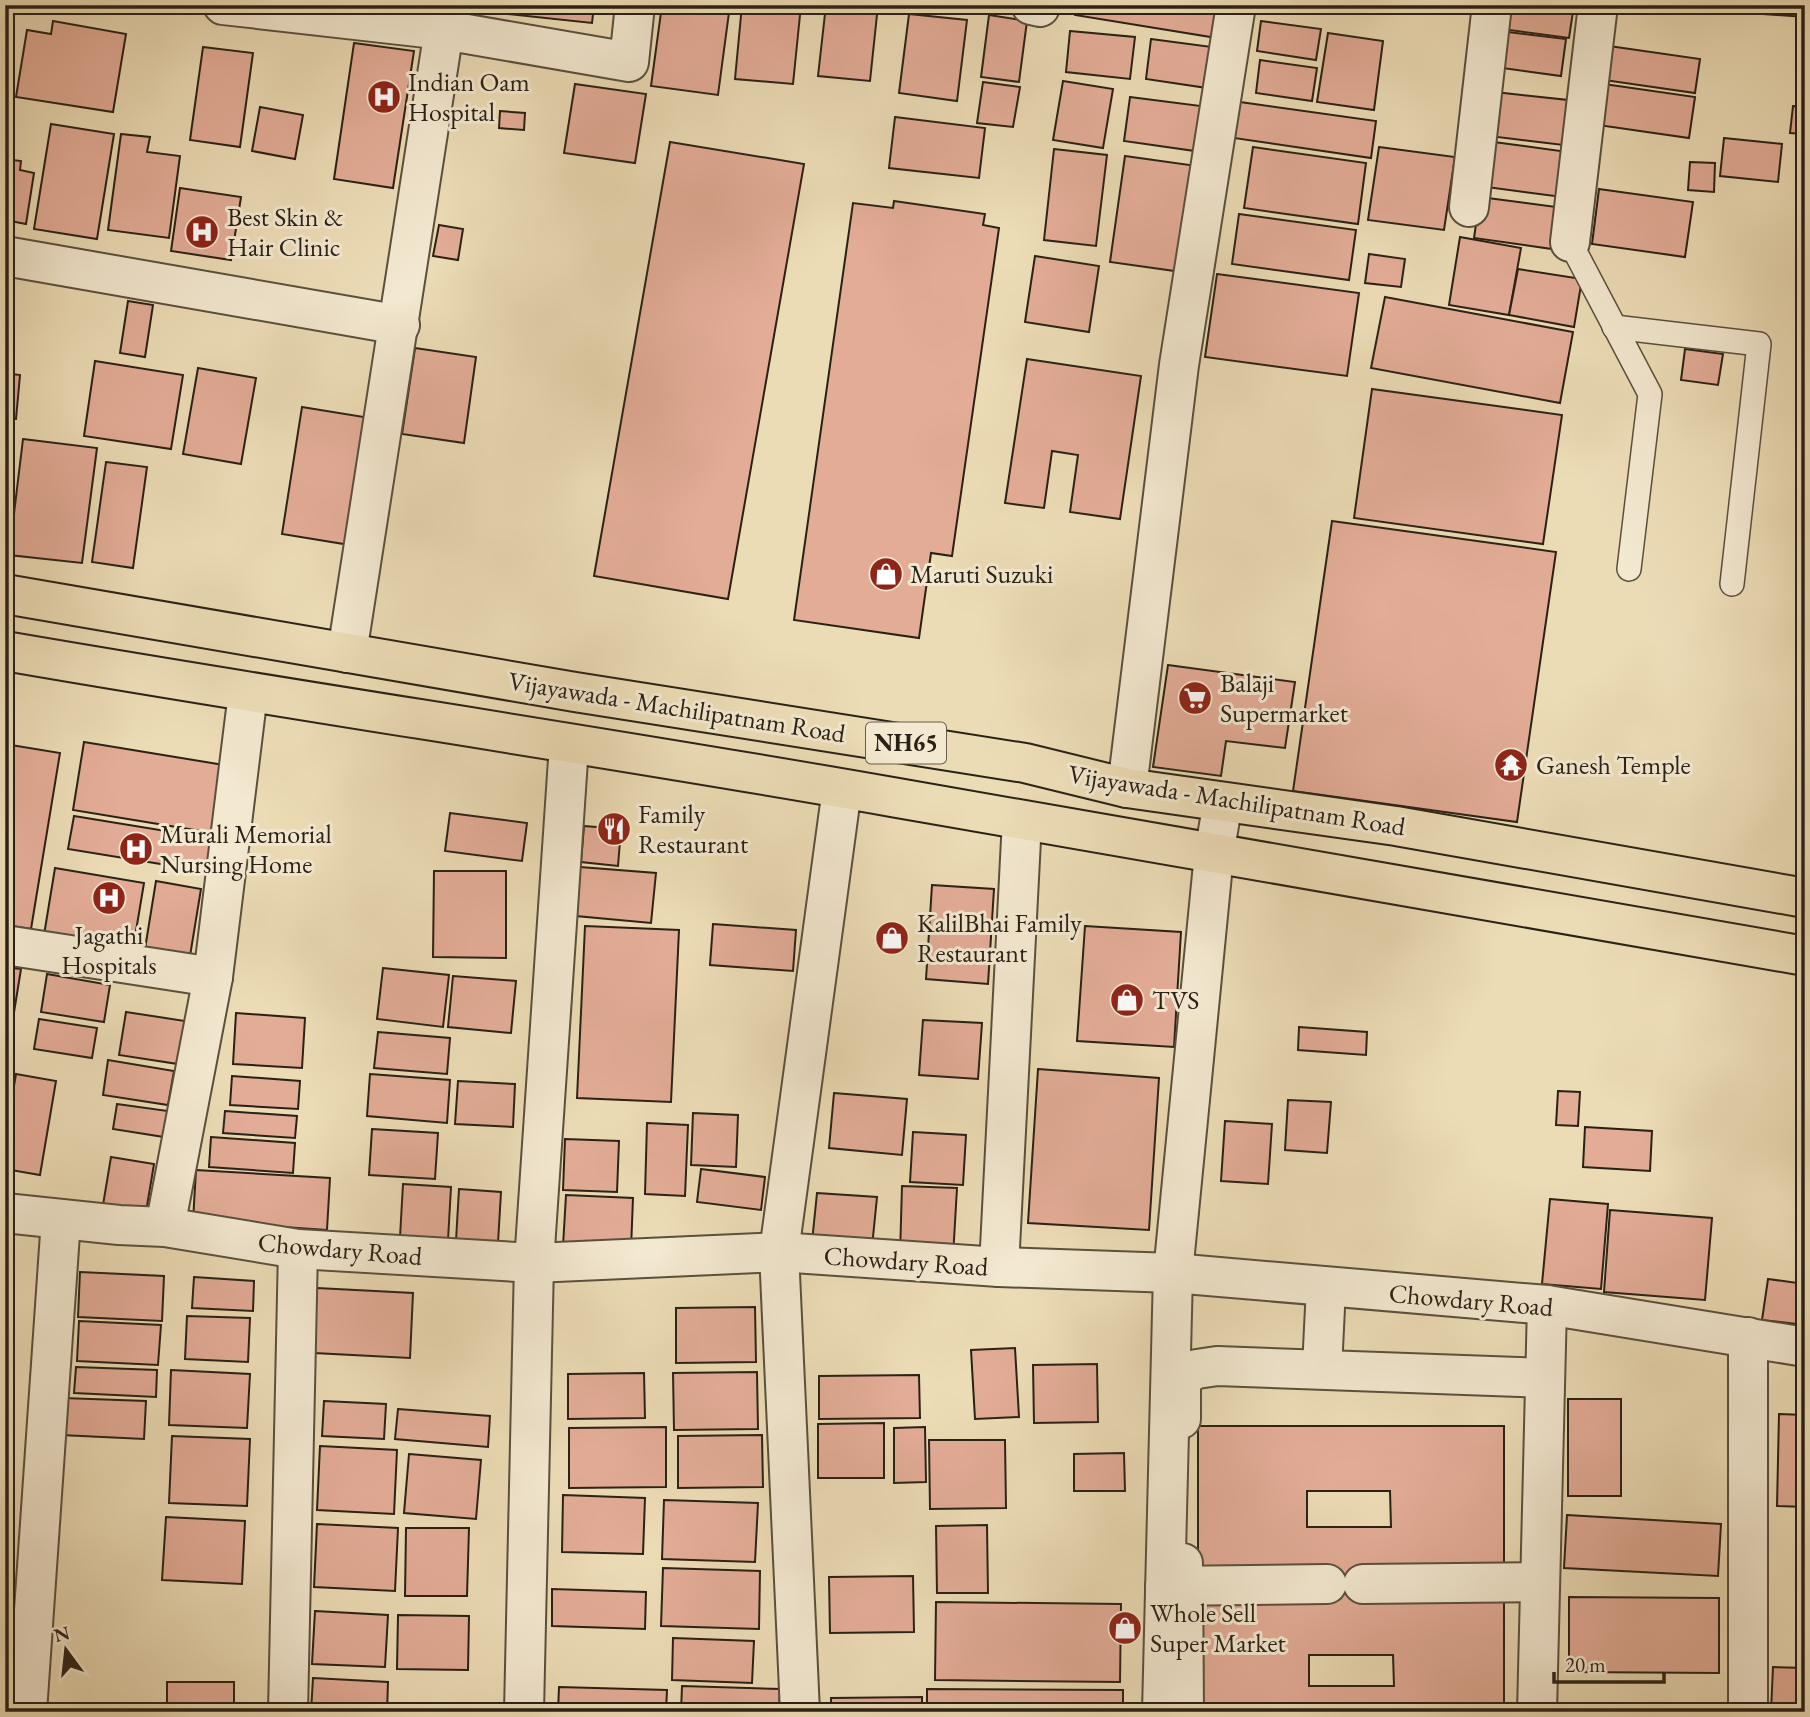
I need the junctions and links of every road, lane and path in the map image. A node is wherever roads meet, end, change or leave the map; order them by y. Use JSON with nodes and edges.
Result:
{"nodes":[{"id":1,"x":223,"y":5,"type":"edge"},
{"id":2,"x":635,"y":5,"type":"edge"},
{"id":3,"x":1236,"y":5,"type":"edge"},
{"id":4,"x":1492,"y":5,"type":"edge"},
{"id":5,"x":1598,"y":5,"type":"edge"},
{"id":6,"x":444,"y":30,"type":"junction"},
{"id":7,"x":1469,"y":207,"type":"dead end"},
{"id":8,"x":1570,"y":242,"type":"joint"},
{"id":9,"x":5,"y":256,"type":"edge"},
{"id":10,"x":400,"y":325,"type":"junction"},
{"id":11,"x":1614,"y":327,"type":"junction"},
{"id":12,"x":1629,"y":569,"type":"dead end"},
{"id":13,"x":1732,"y":583,"type":"dead end"},
{"id":14,"x":5,"y":594,"type":"edge"},
{"id":15,"x":5,"y":651,"type":"edge"},
{"id":16,"x":347,"y":653,"type":"junction"},
{"id":17,"x":248,"y":692,"type":"junction"},
{"id":18,"x":569,"y":745,"type":"junction"},
{"id":19,"x":1127,"y":788,"type":"junction"},
{"id":20,"x":842,"y":789,"type":"junction"},
{"id":21,"x":1223,"y":802,"type":"junction"},
{"id":22,"x":1022,"y":820,"type":"junction"},
{"id":23,"x":1214,"y":854,"type":"junction"},
{"id":24,"x":1805,"y":898,"type":"edge"},
{"id":25,"x":5,"y":944,"type":"edge"},
{"id":26,"x":1805,"y":956,"type":"edge"},
{"id":27,"x":213,"y":977,"type":"junction"},
{"id":28,"x":5,"y":1213,"type":"edge"},
{"id":29,"x":61,"y":1219,"type":"junction"},
{"id":30,"x":165,"y":1227,"type":"junction"},
{"id":31,"x":299,"y":1249,"type":"junction"},
{"id":32,"x":779,"y":1252,"type":"junction"},
{"id":33,"x":534,"y":1263,"type":"junction"},
{"id":34,"x":999,"y":1267,"type":"junction"},
{"id":35,"x":1173,"y":1273,"type":"junction"},
{"id":36,"x":1326,"y":1287,"type":"junction"},
{"id":37,"x":1547,"y":1305,"type":"junction"},
{"id":38,"x":1748,"y":1337,"type":"junction"},
{"id":39,"x":1805,"y":1347,"type":"edge"},
{"id":40,"x":1322,"y":1369,"type":"junction"},
{"id":41,"x":1545,"y":1378,"type":"junction"},
{"id":42,"x":1540,"y":1582,"type":"junction"},
{"id":43,"x":1174,"y":1586,"type":"junction"},
{"id":44,"x":27,"y":1712,"type":"edge"},
{"id":45,"x":288,"y":1712,"type":"edge"},
{"id":46,"x":524,"y":1712,"type":"edge"},
{"id":47,"x":800,"y":1712,"type":"edge"},
{"id":48,"x":1162,"y":1712,"type":"edge"},
{"id":49,"x":1184,"y":1712,"type":"edge"},
{"id":50,"x":1537,"y":1712,"type":"edge"},
{"id":51,"x":1748,"y":1712,"type":"edge"}],
"edges":[{"from":1,"to":6,"type":"street"},
{"from":2,"to":6,"type":"street"},
{"from":3,"to":19,"type":"street"},
{"from":4,"to":7,"type":"street"},
{"from":5,"to":8,"type":"street"},
{"from":6,"to":10,"type":"street"},
{"from":8,"to":11,"type":"lane"},
{"from":9,"to":10,"type":"street"},
{"from":10,"to":16,"type":"street"},
{"from":11,"to":12,"type":"lane"},
{"from":11,"to":13,"type":"lane"},
{"from":14,"to":16,"type":"highway","name":"Vijayawada - Machilipatnam Road","number":"NH65"},
{"from":15,"to":17,"type":"highway","name":"Vijayawada - Machilipatnam Road","number":"NH65"},
{"from":16,"to":19,"type":"highway","name":"Vijayawada - Machilipatnam Road","number":"NH65"},
{"from":17,"to":18,"type":"highway","name":"Vijayawada - Machilipatnam Road","number":"NH65"},
{"from":17,"to":27,"type":"street"},
{"from":18,"to":20,"type":"highway","name":"Vijayawada - Machilipatnam Road","number":"NH65"},
{"from":18,"to":33,"type":"street"},
{"from":19,"to":21,"type":"highway","name":"Vijayawada - Machilipatnam Road","number":"NH65"},
{"from":20,"to":22,"type":"highway","name":"Vijayawada - Machilipatnam Road","number":"NH65"},
{"from":20,"to":32,"type":"street"},
{"from":21,"to":23,"type":"street"},
{"from":21,"to":24,"type":"highway","name":"Vijayawada - Machilipatnam Road","number":"NH65"},
{"from":22,"to":23,"type":"highway","name":"Vijayawada - Machilipatnam Road","number":"NH65"},
{"from":22,"to":34,"type":"street"},
{"from":23,"to":26,"type":"highway","name":"Vijayawada - Machilipatnam Road","number":"NH65"},
{"from":23,"to":35,"type":"street"},
{"from":25,"to":27,"type":"street"},
{"from":27,"to":30,"type":"street"},
{"from":28,"to":29,"type":"street","name":"Chowdary Road"},
{"from":29,"to":30,"type":"street","name":"Chowdary Road"},
{"from":29,"to":44,"type":"street"},
{"from":30,"to":31,"type":"street","name":"Chowdary Road"},
{"from":31,"to":33,"type":"street","name":"Chowdary Road"},
{"from":31,"to":45,"type":"street"},
{"from":32,"to":33,"type":"street","name":"Chowdary Road"},
{"from":32,"to":34,"type":"street","name":"Chowdary Road"},
{"from":32,"to":47,"type":"street"},
{"from":33,"to":46,"type":"street"},
{"from":34,"to":35,"type":"street","name":"Chowdary Road"},
{"from":35,"to":36,"type":"street","name":"Chowdary Road"},
{"from":35,"to":43,"type":"street"},
{"from":36,"to":37,"type":"street","name":"Chowdary Road"},
{"from":36,"to":40,"type":"street"},
{"from":37,"to":38,"type":"street","name":"Chowdary Road"},
{"from":37,"to":41,"type":"street"},
{"from":38,"to":39,"type":"street","name":"Chowdary Road"},
{"from":38,"to":51,"type":"street"},
{"from":40,"to":41,"type":"street"},
{"from":40,"to":43,"type":"street"},
{"from":41,"to":42,"type":"street"},
{"from":42,"to":43,"type":"street"},
{"from":42,"to":50,"type":"street"},
{"from":43,"to":48,"type":"street"},
{"from":43,"to":49,"type":"street"}]}
